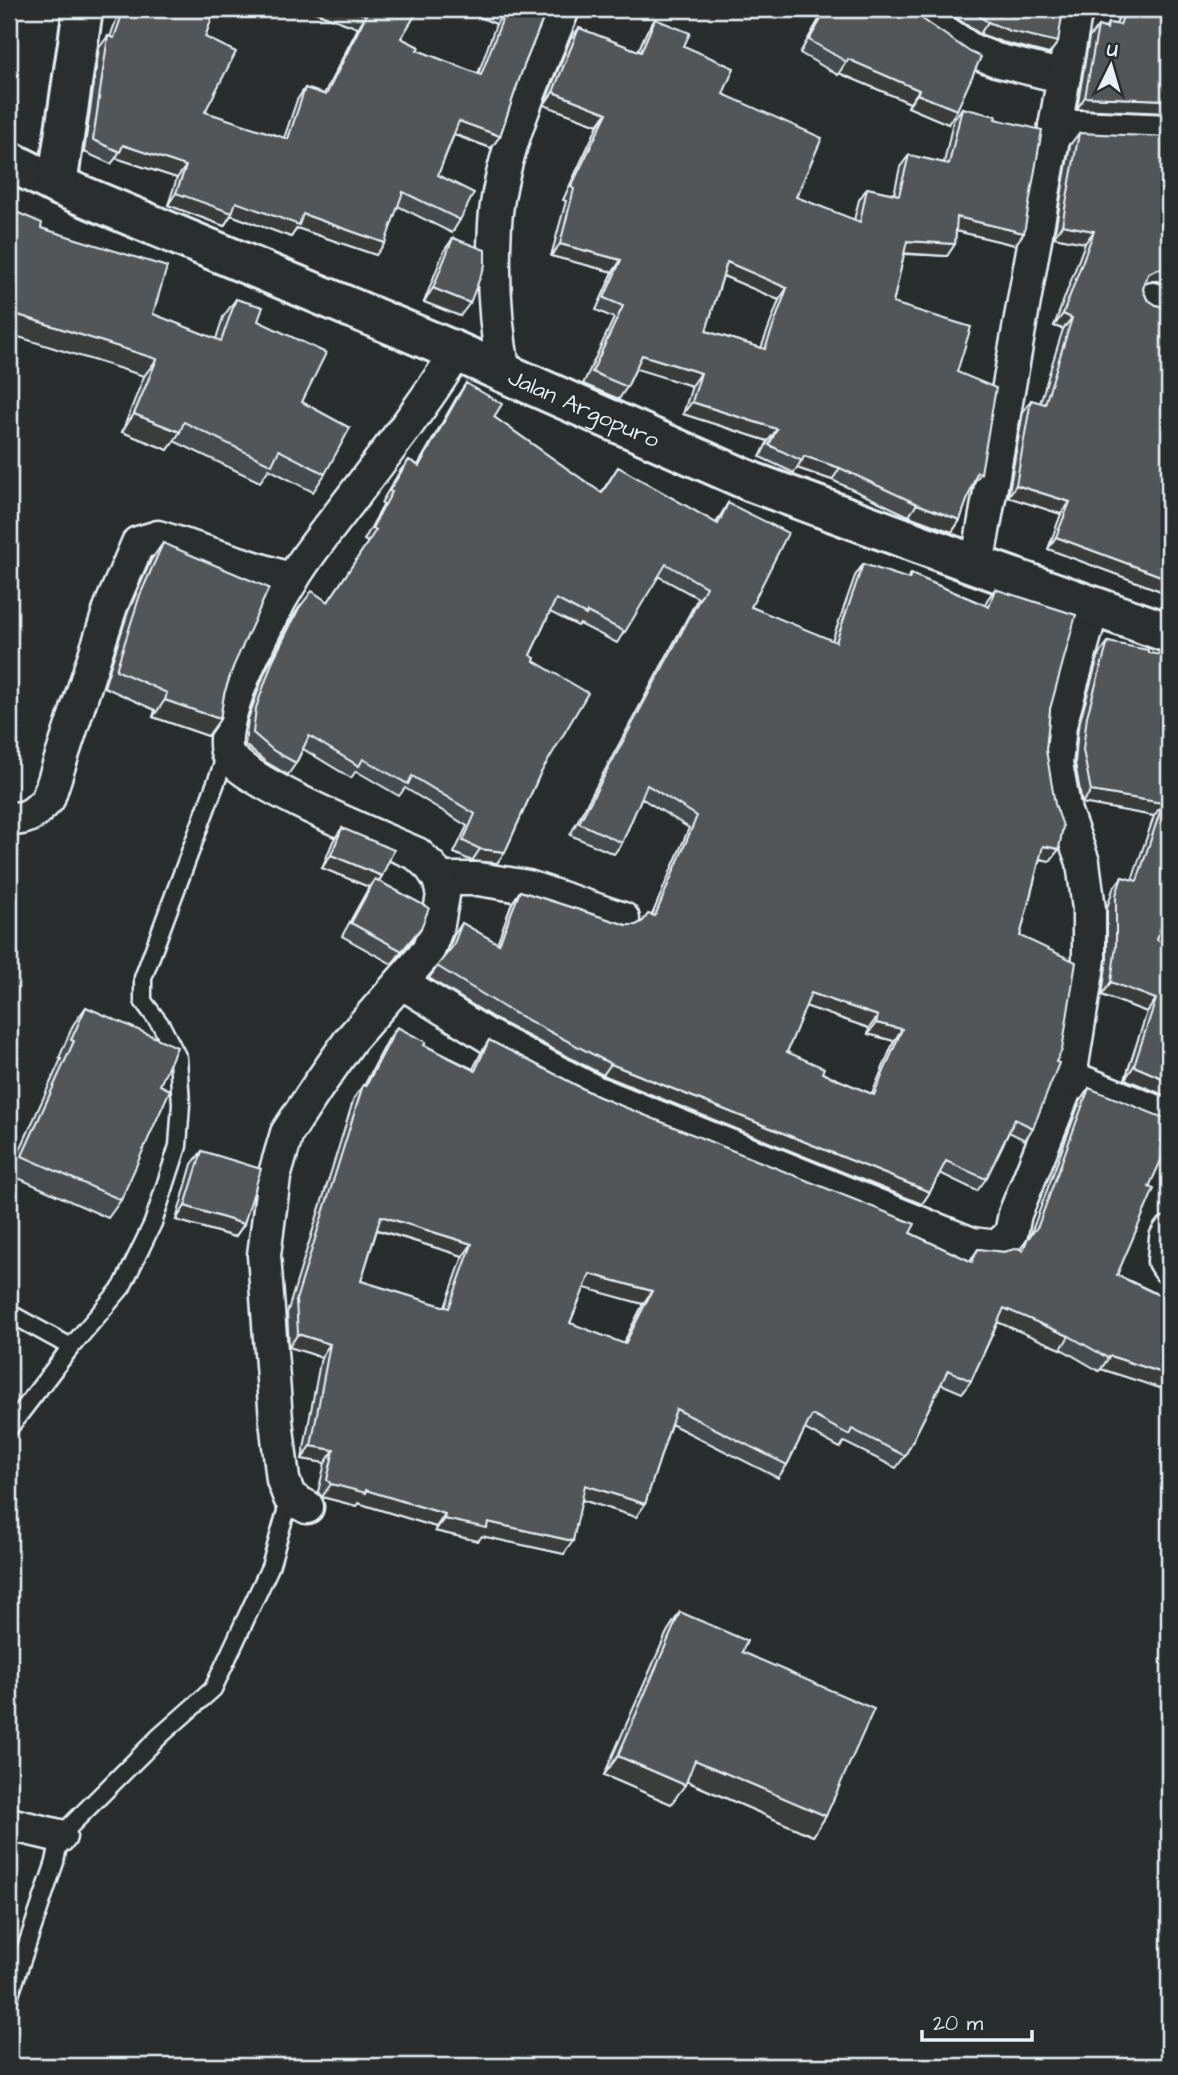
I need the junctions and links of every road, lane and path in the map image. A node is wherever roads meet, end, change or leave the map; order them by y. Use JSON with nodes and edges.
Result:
{"nodes":[{"id":1,"x":83,"y":9,"type":"edge"},
{"id":2,"x":563,"y":9,"type":"edge"},
{"id":3,"x":911,"y":9,"type":"edge"},
{"id":4,"x":1076,"y":9,"type":"edge"},
{"id":5,"x":1064,"y":77,"type":"junction"},
{"id":6,"x":1055,"y":126,"type":"junction"},
{"id":7,"x":1169,"y":131,"type":"edge"},
{"id":8,"x":9,"y":161,"type":"edge"},
{"id":9,"x":57,"y":185,"type":"junction"},
{"id":10,"x":457,"y":352,"type":"junction"},
{"id":11,"x":504,"y":374,"type":"junction"},
{"id":12,"x":977,"y":565,"type":"junction"},
{"id":13,"x":292,"y":580,"type":"junction"},
{"id":14,"x":1093,"y":606,"type":"junction"},
{"id":15,"x":1169,"y":633,"type":"edge"},
{"id":16,"x":227,"y":753,"type":"junction"},
{"id":17,"x":9,"y":818,"type":"edge"},
{"id":18,"x":439,"y":879,"type":"junction"},
{"id":19,"x":622,"y":919,"type":"dead end"},
{"id":20,"x":401,"y":982,"type":"junction"},
{"id":21,"x":1070,"y":1077,"type":"junction"},
{"id":22,"x":1169,"y":1117,"type":"edge"},
{"id":23,"x":1169,"y":1233,"type":"edge"},
{"id":24,"x":1169,"y":1268,"type":"edge"},
{"id":25,"x":9,"y":1313,"type":"edge"},
{"id":26,"x":71,"y":1347,"type":"junction"},
{"id":27,"x":9,"y":1428,"type":"edge"},
{"id":28,"x":299,"y":1503,"type":"joint"},
{"id":29,"x":9,"y":1824,"type":"edge"},
{"id":30,"x":60,"y":1836,"type":"junction"},
{"id":31,"x":9,"y":1998,"type":"edge"}],
"edges":[{"from":1,"to":9,"type":"street"},
{"from":2,"to":11,"type":"street"},
{"from":3,"to":5,"type":"street"},
{"from":4,"to":5,"type":"street"},
{"from":5,"to":6,"type":"street"},
{"from":6,"to":7,"type":"street"},
{"from":6,"to":12,"type":"street"},
{"from":8,"to":9,"type":"street","name":"Jalan Argopuro"},
{"from":9,"to":10,"type":"street","name":"Jalan Argopuro"},
{"from":10,"to":11,"type":"street","name":"Jalan Argopuro"},
{"from":10,"to":13,"type":"street"},
{"from":11,"to":12,"type":"street","name":"Jalan Argopuro"},
{"from":12,"to":14,"type":"street","name":"Jalan Argopuro"},
{"from":13,"to":16,"type":"street"},
{"from":13,"to":17,"type":"street"},
{"from":14,"to":15,"type":"street","name":"Jalan Argopuro"},
{"from":14,"to":21,"type":"street"},
{"from":16,"to":18,"type":"street"},
{"from":16,"to":26,"type":"lane"},
{"from":18,"to":19,"type":"street"},
{"from":18,"to":20,"type":"street"},
{"from":20,"to":21,"type":"street"},
{"from":20,"to":28,"type":"street"},
{"from":21,"to":22,"type":"street"},
{"from":23,"to":24,"type":"street"},
{"from":25,"to":26,"type":"lane"},
{"from":26,"to":27,"type":"lane"},
{"from":28,"to":30,"type":"lane"},
{"from":29,"to":30,"type":"street"},
{"from":30,"to":31,"type":"lane"}]}
